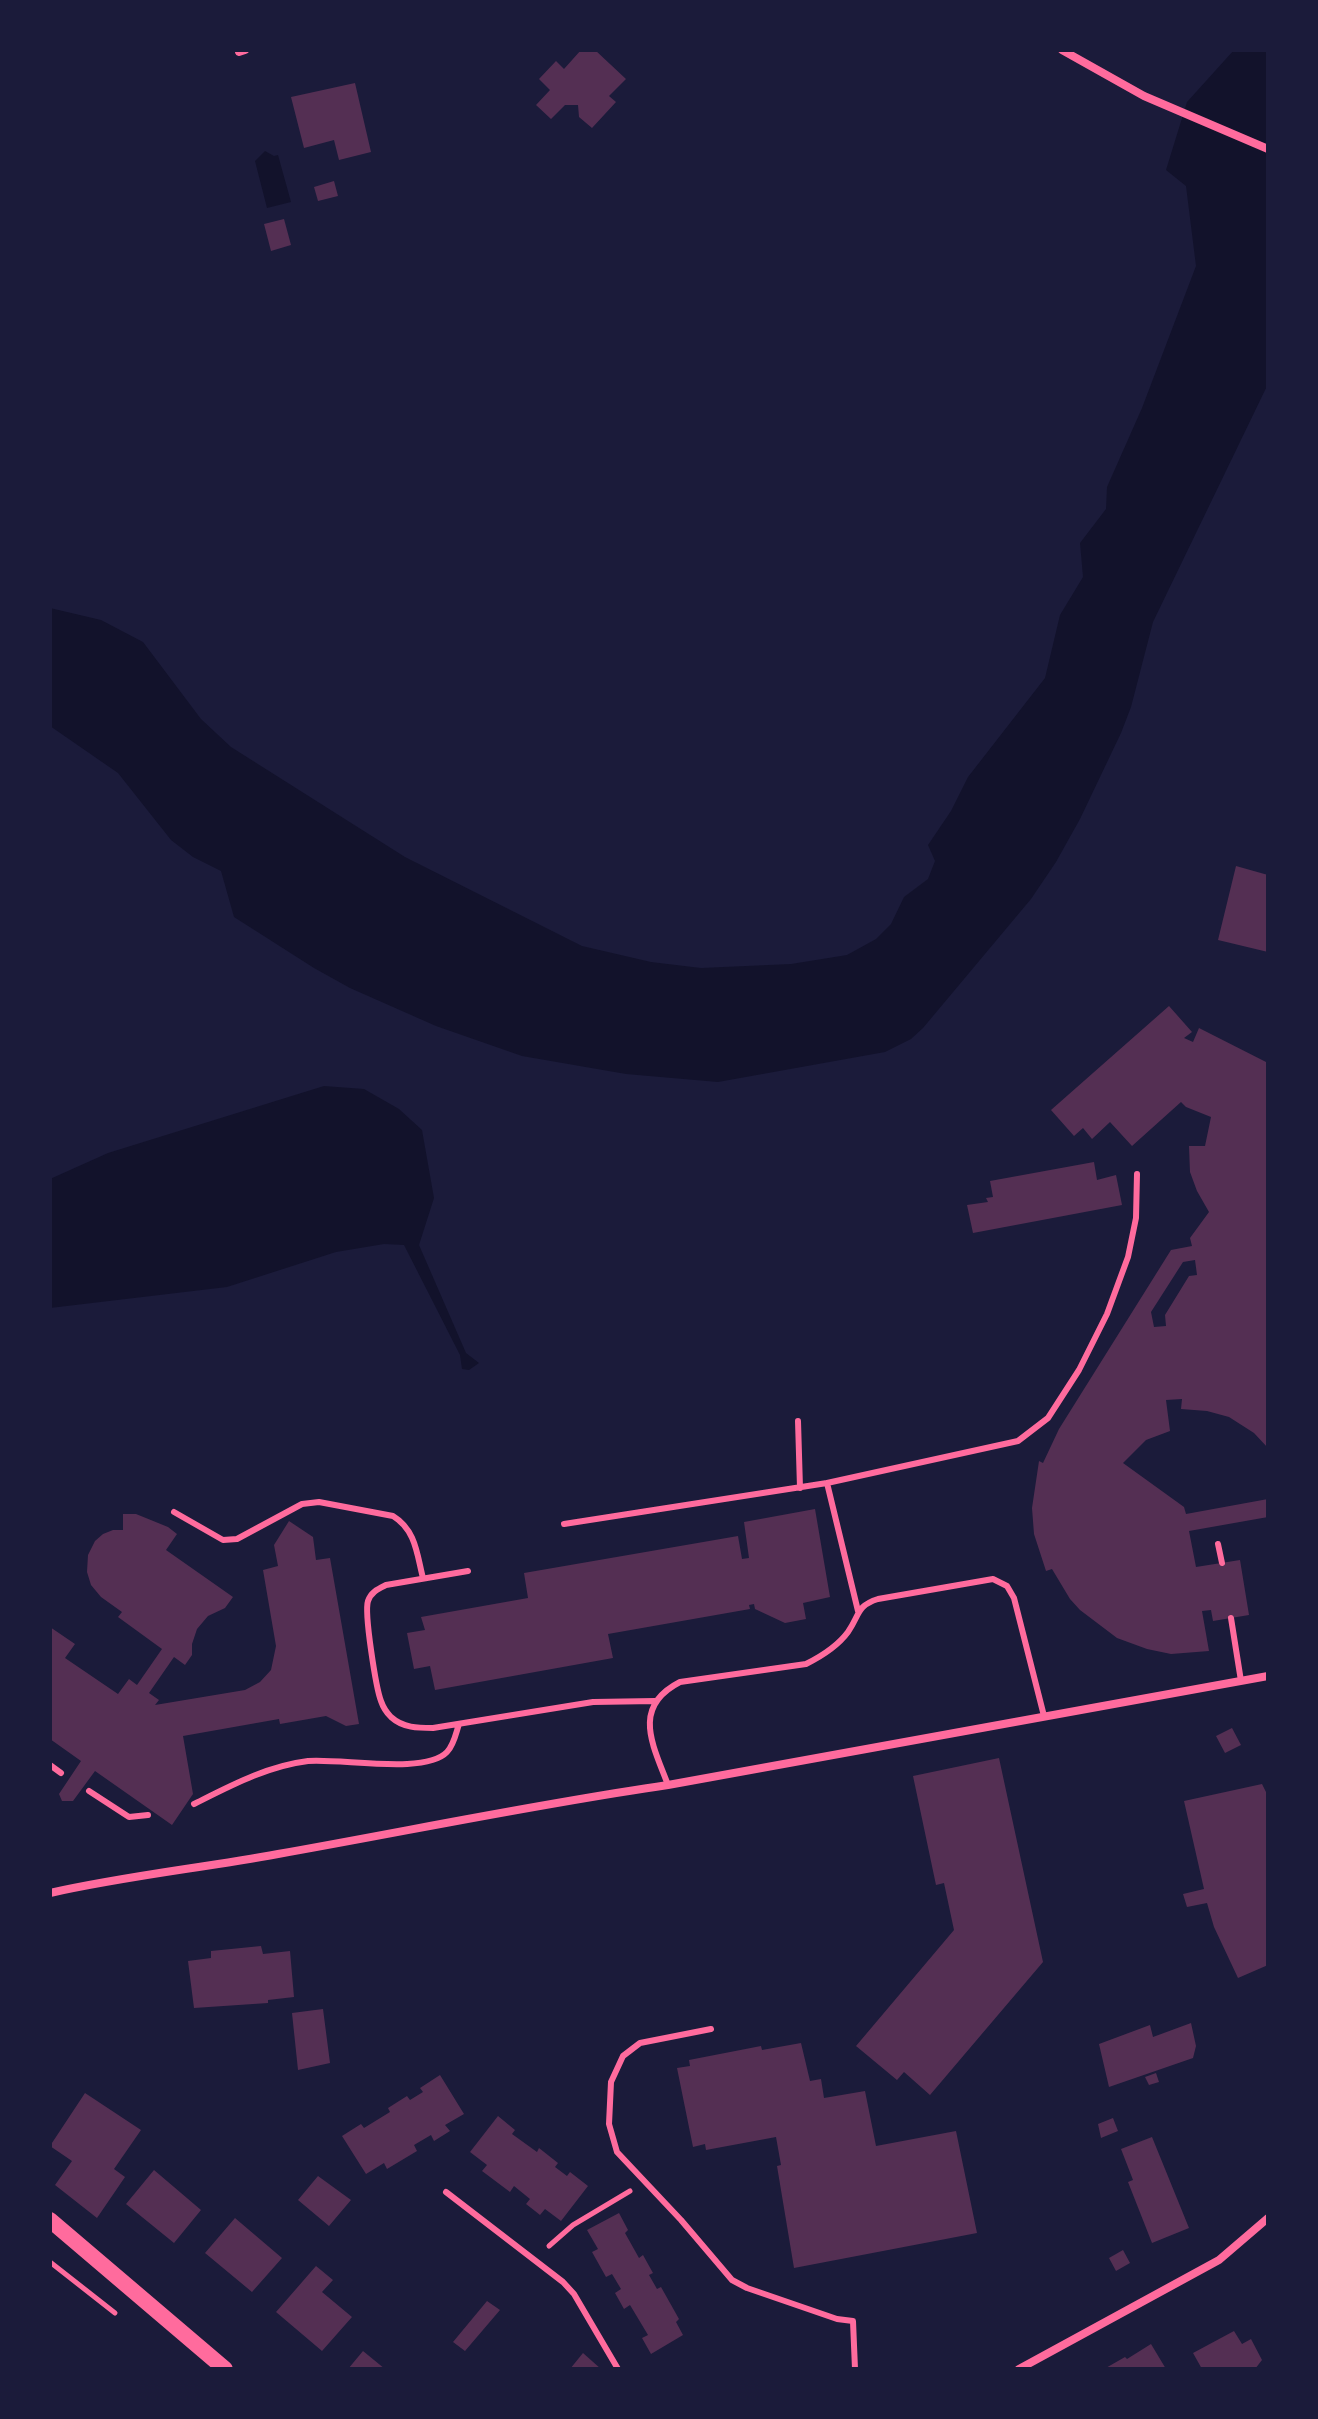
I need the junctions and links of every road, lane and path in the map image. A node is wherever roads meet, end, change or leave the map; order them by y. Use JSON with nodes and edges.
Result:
{"nodes":[{"id":1,"x":1062,"y":50,"type":"edge"},
{"id":2,"x":1268,"y":149,"type":"edge"},
{"id":3,"x":1137,"y":1174,"type":"dead end"},
{"id":4,"x":798,"y":1421,"type":"dead end"},
{"id":5,"x":827,"y":1483,"type":"junction"},
{"id":6,"x":800,"y":1488,"type":"junction"},
{"id":7,"x":174,"y":1512,"type":"dead end"},
{"id":8,"x":564,"y":1524,"type":"dead end"},
{"id":9,"x":1218,"y":1544,"type":"dead end"},
{"id":10,"x":1222,"y":1563,"type":"dead end"},
{"id":11,"x":468,"y":1571,"type":"dead end"},
{"id":12,"x":423,"y":1578,"type":"junction"},
{"id":13,"x":858,"y":1611,"type":"junction"},
{"id":14,"x":1231,"y":1618,"type":"dead end"},
{"id":15,"x":1268,"y":1676,"type":"edge"},
{"id":16,"x":1241,"y":1681,"type":"junction"},
{"id":17,"x":655,"y":1701,"type":"junction"},
{"id":18,"x":1044,"y":1716,"type":"junction"},
{"id":19,"x":459,"y":1724,"type":"junction"},
{"id":20,"x":50,"y":1765,"type":"edge"},
{"id":21,"x":61,"y":1773,"type":"dead end"},
{"id":22,"x":668,"y":1785,"type":"junction"},
{"id":23,"x":89,"y":1791,"type":"dead end"},
{"id":24,"x":194,"y":1804,"type":"dead end"},
{"id":25,"x":148,"y":1815,"type":"dead end"},
{"id":26,"x":50,"y":1893,"type":"edge"},
{"id":27,"x":711,"y":2029,"type":"dead end"},
{"id":28,"x":644,"y":2183,"type":"junction"},
{"id":29,"x":446,"y":2192,"type":"dead end"},
{"id":30,"x":1268,"y":2218,"type":"edge"},
{"id":31,"x":50,"y":2220,"type":"edge"},
{"id":32,"x":537,"y":2261,"type":"junction"},
{"id":33,"x":50,"y":2262,"type":"edge"},
{"id":34,"x":118,"y":2315,"type":"dead end"},
{"id":35,"x":225,"y":2369,"type":"edge"},
{"id":36,"x":618,"y":2369,"type":"edge"},
{"id":37,"x":855,"y":2369,"type":"edge"},
{"id":38,"x":1019,"y":2369,"type":"edge"}],
"edges":[{"from":1,"to":2,"type":"street"},
{"from":3,"to":5,"type":"lane"},
{"from":4,"to":6,"type":"lane"},
{"from":5,"to":6,"type":"lane"},
{"from":5,"to":13,"type":"lane"},
{"from":6,"to":8,"type":"lane"},
{"from":7,"to":12,"type":"lane"},
{"from":9,"to":10,"type":"lane"},
{"from":11,"to":12,"type":"lane"},
{"from":12,"to":19,"type":"lane"},
{"from":13,"to":17,"type":"lane"},
{"from":13,"to":18,"type":"lane"},
{"from":14,"to":16,"type":"lane"},
{"from":15,"to":16,"type":"street"},
{"from":16,"to":18,"type":"street"},
{"from":17,"to":19,"type":"lane"},
{"from":17,"to":22,"type":"lane"},
{"from":18,"to":22,"type":"street"},
{"from":19,"to":24,"type":"lane"},
{"from":20,"to":21,"type":"lane"},
{"from":22,"to":26,"type":"street"},
{"from":23,"to":25,"type":"lane"},
{"from":27,"to":28,"type":"lane"},
{"from":28,"to":32,"type":"path"},
{"from":28,"to":37,"type":"lane"},
{"from":29,"to":32,"type":"lane"},
{"from":30,"to":38,"type":"street"},
{"from":31,"to":35,"type":"main road"},
{"from":32,"to":36,"type":"lane"},
{"from":33,"to":34,"type":"path"}]}
